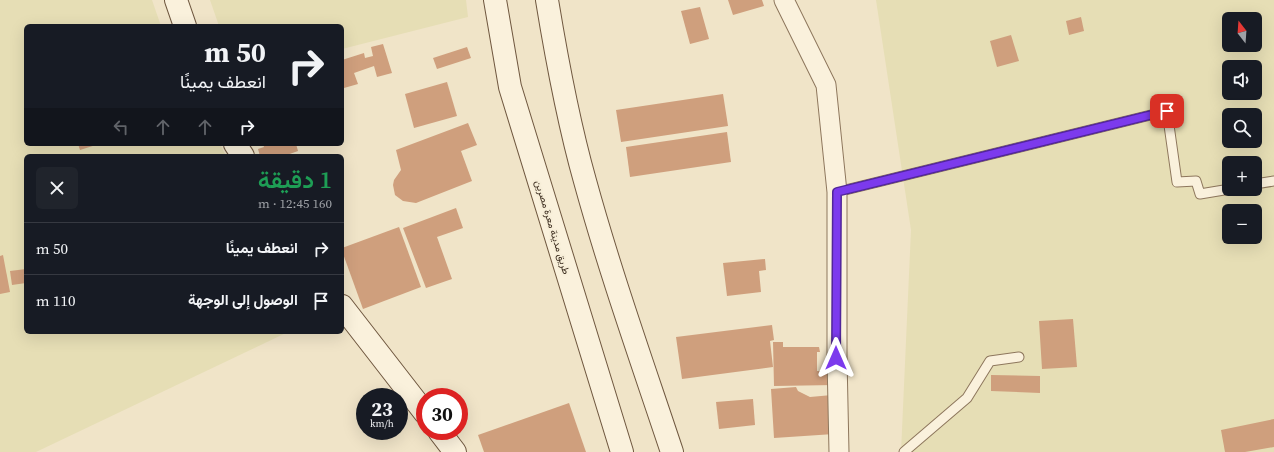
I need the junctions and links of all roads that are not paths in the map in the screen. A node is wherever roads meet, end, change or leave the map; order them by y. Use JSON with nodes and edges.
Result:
{"nodes":[{"id":1,"x":176,"y":0,"type":"edge"},
{"id":2,"x":495,"y":0,"type":"edge"},
{"id":3,"x":547,"y":0,"type":"edge"},
{"id":4,"x":784,"y":0,"type":"edge"},
{"id":5,"x":184,"y":24,"type":"edge"},
{"id":6,"x":1274,"y":181,"type":"edge"},
{"id":7,"x":1262,"y":183,"type":"edge"},
{"id":8,"x":1222,"y":190,"type":"edge"},
{"id":9,"x":837,"y":192,"type":"junction"},
{"id":10,"x":344,"y":309,"type":"edge"},
{"id":11,"x":1018,"y":358,"type":"dead end"},
{"id":12,"x":416,"y":402,"type":"edge"},
{"id":13,"x":446,"y":440,"type":"edge"},
{"id":14,"x":455,"y":452,"type":"edge"},
{"id":15,"x":622,"y":452,"type":"edge"},
{"id":16,"x":672,"y":452,"type":"edge"},
{"id":17,"x":839,"y":452,"type":"edge"},
{"id":18,"x":904,"y":452,"type":"edge"}],
"edges":[{"from":1,"to":5,"type":"main road"},
{"from":2,"to":15,"type":"main road","name":"طريق مدينة معرة مصرين"},
{"from":3,"to":16,"type":"main road"},
{"from":4,"to":9,"type":"street"},
{"from":6,"to":7,"type":"lane"},
{"from":8,"to":9,"type":"lane"},
{"from":9,"to":17,"type":"street"},
{"from":10,"to":12,"type":"main road"},
{"from":11,"to":18,"type":"lane"},
{"from":13,"to":14,"type":"main road"}]}
